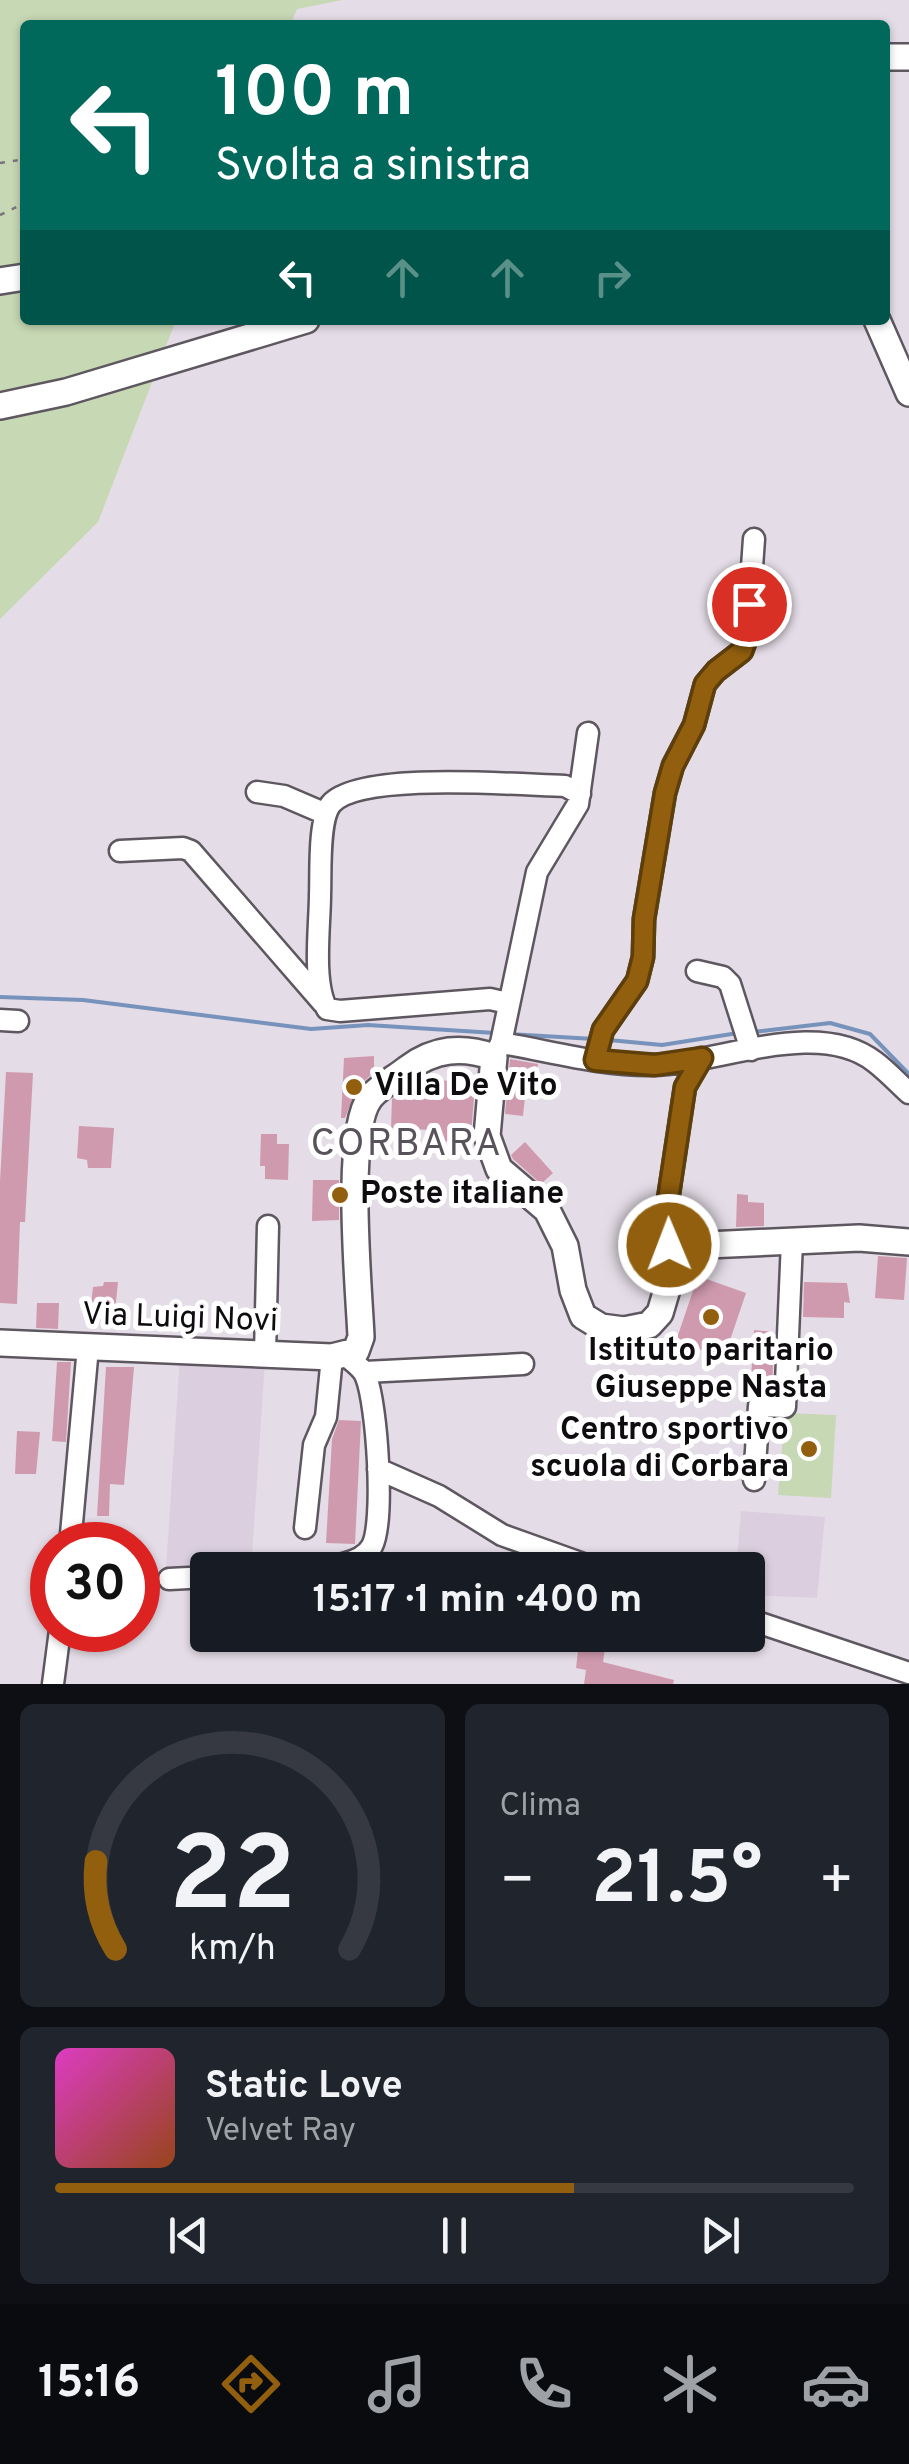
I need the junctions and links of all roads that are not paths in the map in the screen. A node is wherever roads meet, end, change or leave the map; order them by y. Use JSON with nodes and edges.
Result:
{"nodes":[{"id":1,"x":289,"y":325,"type":"edge"},
{"id":2,"x":879,"y":325,"type":"edge"},
{"id":3,"x":909,"y":393,"type":"edge"},
{"id":4,"x":0,"y":406,"type":"edge"},
{"id":5,"x":754,"y":539,"type":"dead end"},
{"id":6,"x":588,"y":733,"type":"dead end"},
{"id":7,"x":258,"y":792,"type":"dead end"},
{"id":8,"x":580,"y":794,"type":"junction"},
{"id":9,"x":326,"y":814,"type":"junction"},
{"id":10,"x":120,"y":851,"type":"dead end"},
{"id":11,"x":698,"y":971,"type":"dead end"},
{"id":12,"x":508,"y":1002,"type":"junction"},
{"id":13,"x":325,"y":1004,"type":"junction"},
{"id":14,"x":747,"y":1038,"type":"junction"},
{"id":15,"x":497,"y":1050,"type":"junction"},
{"id":16,"x":702,"y":1058,"type":"junction"},
{"id":17,"x":595,"y":1060,"type":"junction"},
{"id":18,"x":909,"y":1093,"type":"edge"},
{"id":19,"x":268,"y":1226,"type":"dead end"},
{"id":20,"x":792,"y":1241,"type":"junction"},
{"id":21,"x":909,"y":1242,"type":"edge"},
{"id":22,"x":681,"y":1260,"type":"junction"},
{"id":23,"x":0,"y":1343,"type":"edge"},
{"id":24,"x":88,"y":1347,"type":"junction"},
{"id":25,"x":266,"y":1355,"type":"junction"},
{"id":26,"x":350,"y":1359,"type":"junction"},
{"id":27,"x":523,"y":1364,"type":"dead end"},
{"id":28,"x":378,"y":1469,"type":"junction"},
{"id":29,"x":754,"y":1480,"type":"dead end"},
{"id":30,"x":72,"y":1522,"type":"edge"},
{"id":31,"x":305,"y":1528,"type":"dead end"},
{"id":32,"x":366,"y":1552,"type":"edge"},
{"id":33,"x":550,"y":1552,"type":"edge"},
{"id":34,"x":190,"y":1578,"type":"edge"},
{"id":35,"x":169,"y":1579,"type":"dead end"},
{"id":36,"x":765,"y":1625,"type":"edge"},
{"id":37,"x":57,"y":1652,"type":"edge"},
{"id":38,"x":909,"y":1673,"type":"edge"},
{"id":39,"x":53,"y":1684,"type":"edge"}],
"edges":[{"from":1,"to":4,"type":"main road"},
{"from":2,"to":3,"type":"main road"},
{"from":5,"to":17,"type":"street"},
{"from":6,"to":8,"type":"street"},
{"from":7,"to":9,"type":"street"},
{"from":8,"to":9,"type":"street"},
{"from":8,"to":12,"type":"street"},
{"from":9,"to":13,"type":"street"},
{"from":10,"to":13,"type":"street"},
{"from":11,"to":14,"type":"street"},
{"from":12,"to":13,"type":"street"},
{"from":12,"to":15,"type":"street"},
{"from":14,"to":16,"type":"street"},
{"from":14,"to":18,"type":"street"},
{"from":15,"to":17,"type":"street"},
{"from":15,"to":22,"type":"main road"},
{"from":15,"to":26,"type":"main road"},
{"from":16,"to":17,"type":"street"},
{"from":16,"to":22,"type":"street"},
{"from":19,"to":25,"type":"street"},
{"from":20,"to":21,"type":"main road"},
{"from":20,"to":22,"type":"main road"},
{"from":20,"to":29,"type":"street"},
{"from":23,"to":24,"type":"main road","name":"Via Luigi Novi"},
{"from":24,"to":25,"type":"main road","name":"Via Luigi Novi"},
{"from":24,"to":30,"type":"street"},
{"from":25,"to":26,"type":"main road","name":"Via Luigi Novi"},
{"from":26,"to":27,"type":"street"},
{"from":26,"to":28,"type":"street"},
{"from":26,"to":31,"type":"street"},
{"from":28,"to":32,"type":"street"},
{"from":28,"to":33,"type":"street"},
{"from":34,"to":35,"type":"street"},
{"from":36,"to":38,"type":"street"},
{"from":37,"to":39,"type":"street"}]}
